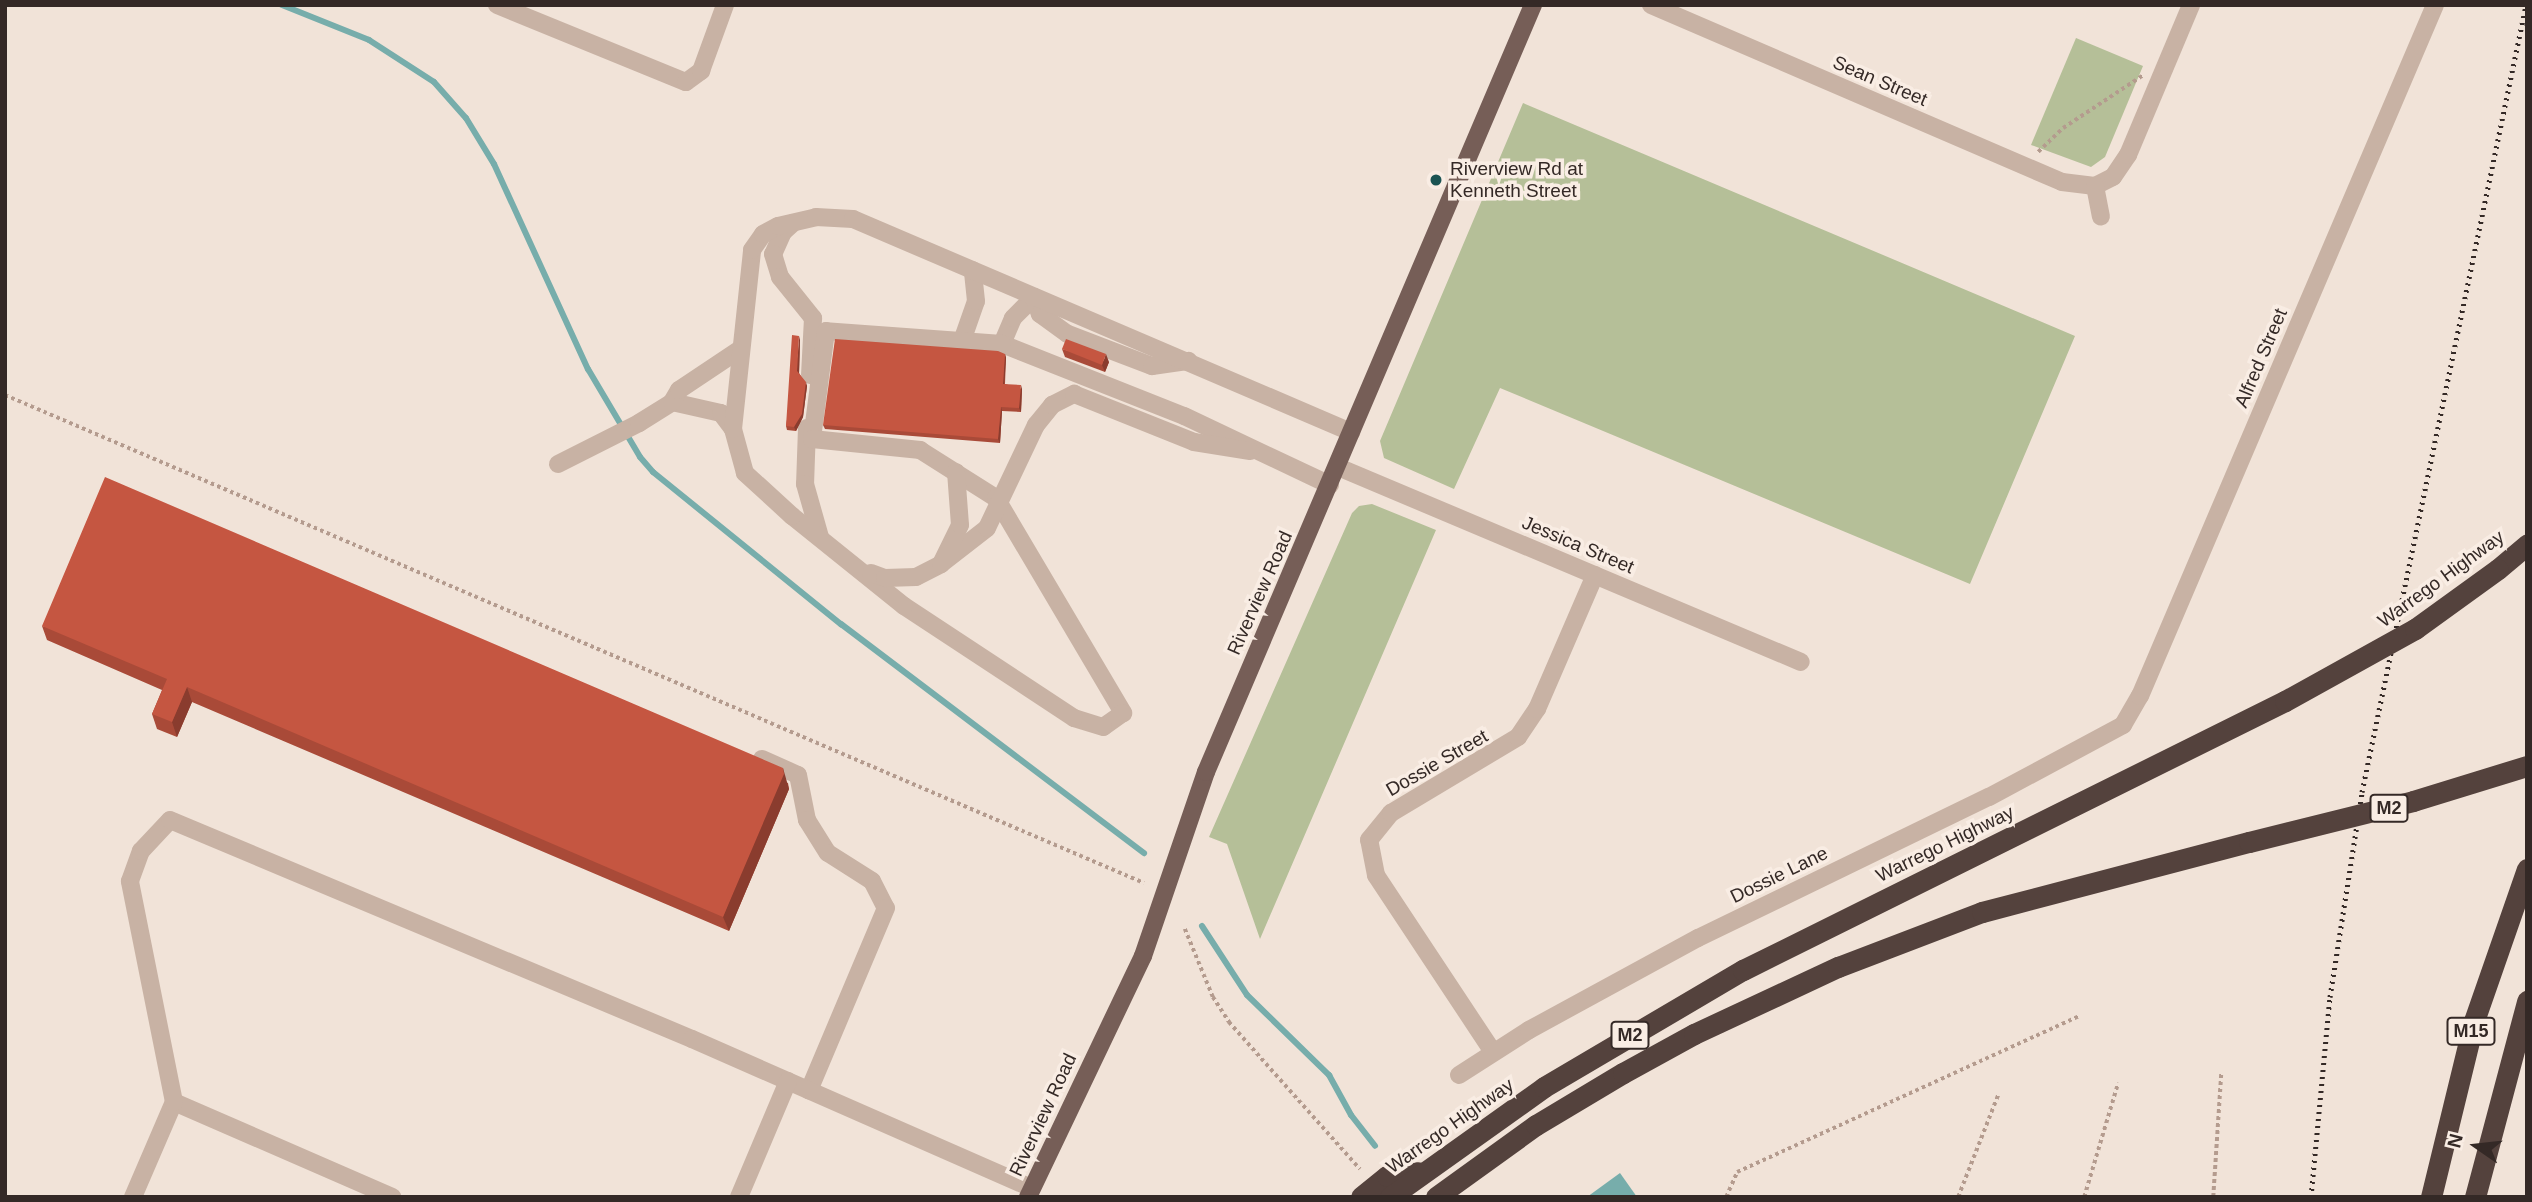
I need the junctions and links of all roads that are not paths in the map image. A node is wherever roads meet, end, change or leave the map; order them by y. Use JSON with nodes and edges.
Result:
{"nodes":[{"id":1,"x":497,"y":5,"type":"edge"},
{"id":2,"x":725,"y":5,"type":"edge"},
{"id":3,"x":1533,"y":5,"type":"edge"},
{"id":4,"x":1651,"y":5,"type":"edge"},
{"id":5,"x":2192,"y":5,"type":"edge"},
{"id":6,"x":2435,"y":5,"type":"edge"},
{"id":7,"x":2095,"y":186,"type":"junction"},
{"id":8,"x":2101,"y":216,"type":"dead end"},
{"id":9,"x":796,"y":221,"type":"junction"},
{"id":10,"x":973,"y":270,"type":"junction"},
{"id":11,"x":1034,"y":297,"type":"junction"},
{"id":12,"x":962,"y":341,"type":"junction"},
{"id":13,"x":1002,"y":344,"type":"junction"},
{"id":14,"x":739,"y":350,"type":"junction"},
{"id":15,"x":671,"y":402,"type":"junction"},
{"id":16,"x":733,"y":429,"type":"junction"},
{"id":17,"x":1352,"y":432,"type":"junction"},
{"id":18,"x":1253,"y":451,"type":"junction"},
{"id":19,"x":558,"y":464,"type":"dead end"},
{"id":20,"x":1338,"y":467,"type":"junction"},
{"id":21,"x":956,"y":472,"type":"junction"},
{"id":22,"x":1330,"y":485,"type":"junction"},
{"id":23,"x":1002,"y":505,"type":"junction"},
{"id":24,"x":820,"y":537,"type":"junction"},
{"id":25,"x":2527,"y":545,"type":"edge"},
{"id":26,"x":941,"y":564,"type":"junction"},
{"id":27,"x":864,"y":570,"type":"junction"},
{"id":28,"x":1595,"y":575,"type":"junction"},
{"id":29,"x":1801,"y":662,"type":"dead end"},
{"id":30,"x":2123,"y":725,"type":"joint"},
{"id":31,"x":747,"y":753,"type":"edge"},
{"id":32,"x":2527,"y":766,"type":"edge"},
{"id":33,"x":2527,"y":869,"type":"edge"},
{"id":34,"x":2527,"y":1001,"type":"edge"},
{"id":35,"x":1493,"y":1052,"type":"junction"},
{"id":36,"x":1459,"y":1075,"type":"dead end"},
{"id":37,"x":788,"y":1081,"type":"junction"},
{"id":38,"x":809,"y":1090,"type":"junction"},
{"id":39,"x":174,"y":1102,"type":"junction"},
{"id":40,"x":1419,"y":1172,"type":"junction"},
{"id":41,"x":1030,"y":1192,"type":"edge"},
{"id":42,"x":133,"y":1197,"type":"edge"},
{"id":43,"x":392,"y":1197,"type":"edge"},
{"id":44,"x":739,"y":1197,"type":"edge"},
{"id":45,"x":1362,"y":1197,"type":"edge"},
{"id":46,"x":1390,"y":1197,"type":"edge"},
{"id":47,"x":1436,"y":1197,"type":"edge"},
{"id":48,"x":2431,"y":1197,"type":"edge"},
{"id":49,"x":2475,"y":1197,"type":"edge"}],
"edges":[{"from":1,"to":2,"type":"street"},
{"from":3,"to":17,"type":"main road","name":"Riverview Road"},
{"from":4,"to":7,"type":"street","name":"Sean Street"},
{"from":5,"to":7,"type":"street"},
{"from":6,"to":30,"type":"street","name":"Alfred Street"},
{"from":7,"to":8,"type":"street"},
{"from":9,"to":10,"type":"street"},
{"from":9,"to":14,"type":"street"},
{"from":9,"to":24,"type":"street"},
{"from":10,"to":11,"type":"street"},
{"from":10,"to":12,"type":"street"},
{"from":11,"to":13,"type":"street"},
{"from":11,"to":17,"type":"street"},
{"from":12,"to":13,"type":"street"},
{"from":12,"to":21,"type":"street"},
{"from":13,"to":18,"type":"street"},
{"from":14,"to":15,"type":"street"},
{"from":14,"to":16,"type":"street"},
{"from":15,"to":16,"type":"street"},
{"from":15,"to":19,"type":"street"},
{"from":16,"to":24,"type":"street"},
{"from":17,"to":20,"type":"main road","name":"Riverview Road"},
{"from":18,"to":22,"type":"street"},
{"from":18,"to":23,"type":"street"},
{"from":20,"to":22,"type":"main road","name":"Riverview Road"},
{"from":20,"to":28,"type":"street","name":"Jessica Street"},
{"from":21,"to":23,"type":"street"},
{"from":21,"to":26,"type":"street"},
{"from":22,"to":41,"type":"main road","name":"Riverview Road"},
{"from":23,"to":26,"type":"street"},
{"from":23,"to":27,"type":"street"},
{"from":24,"to":27,"type":"street"},
{"from":25,"to":40,"type":"highway","name":"Warrego Highway","number":"M2","bridge":true},
{"from":26,"to":27,"type":"street"},
{"from":28,"to":29,"type":"street","name":"Jessica Street"},
{"from":28,"to":35,"type":"street","name":"Dossie Street"},
{"from":30,"to":35,"type":"street","name":"Dossie Lane"},
{"from":31,"to":38,"type":"street"},
{"from":32,"to":47,"type":"highway","number":"M2","bridge":true},
{"from":33,"to":48,"type":"highway","number":"M15"},
{"from":34,"to":49,"type":"highway","number":"M15"},
{"from":35,"to":36,"type":"street","name":"Dossie Lane"},
{"from":37,"to":38,"type":"street"},
{"from":37,"to":39,"type":"street"},
{"from":37,"to":44,"type":"street"},
{"from":38,"to":41,"type":"street"},
{"from":39,"to":42,"type":"street"},
{"from":39,"to":43,"type":"street"},
{"from":40,"to":45,"type":"highway"},
{"from":40,"to":46,"type":"highway","name":"Warrego Highway","number":"M2"}]}
